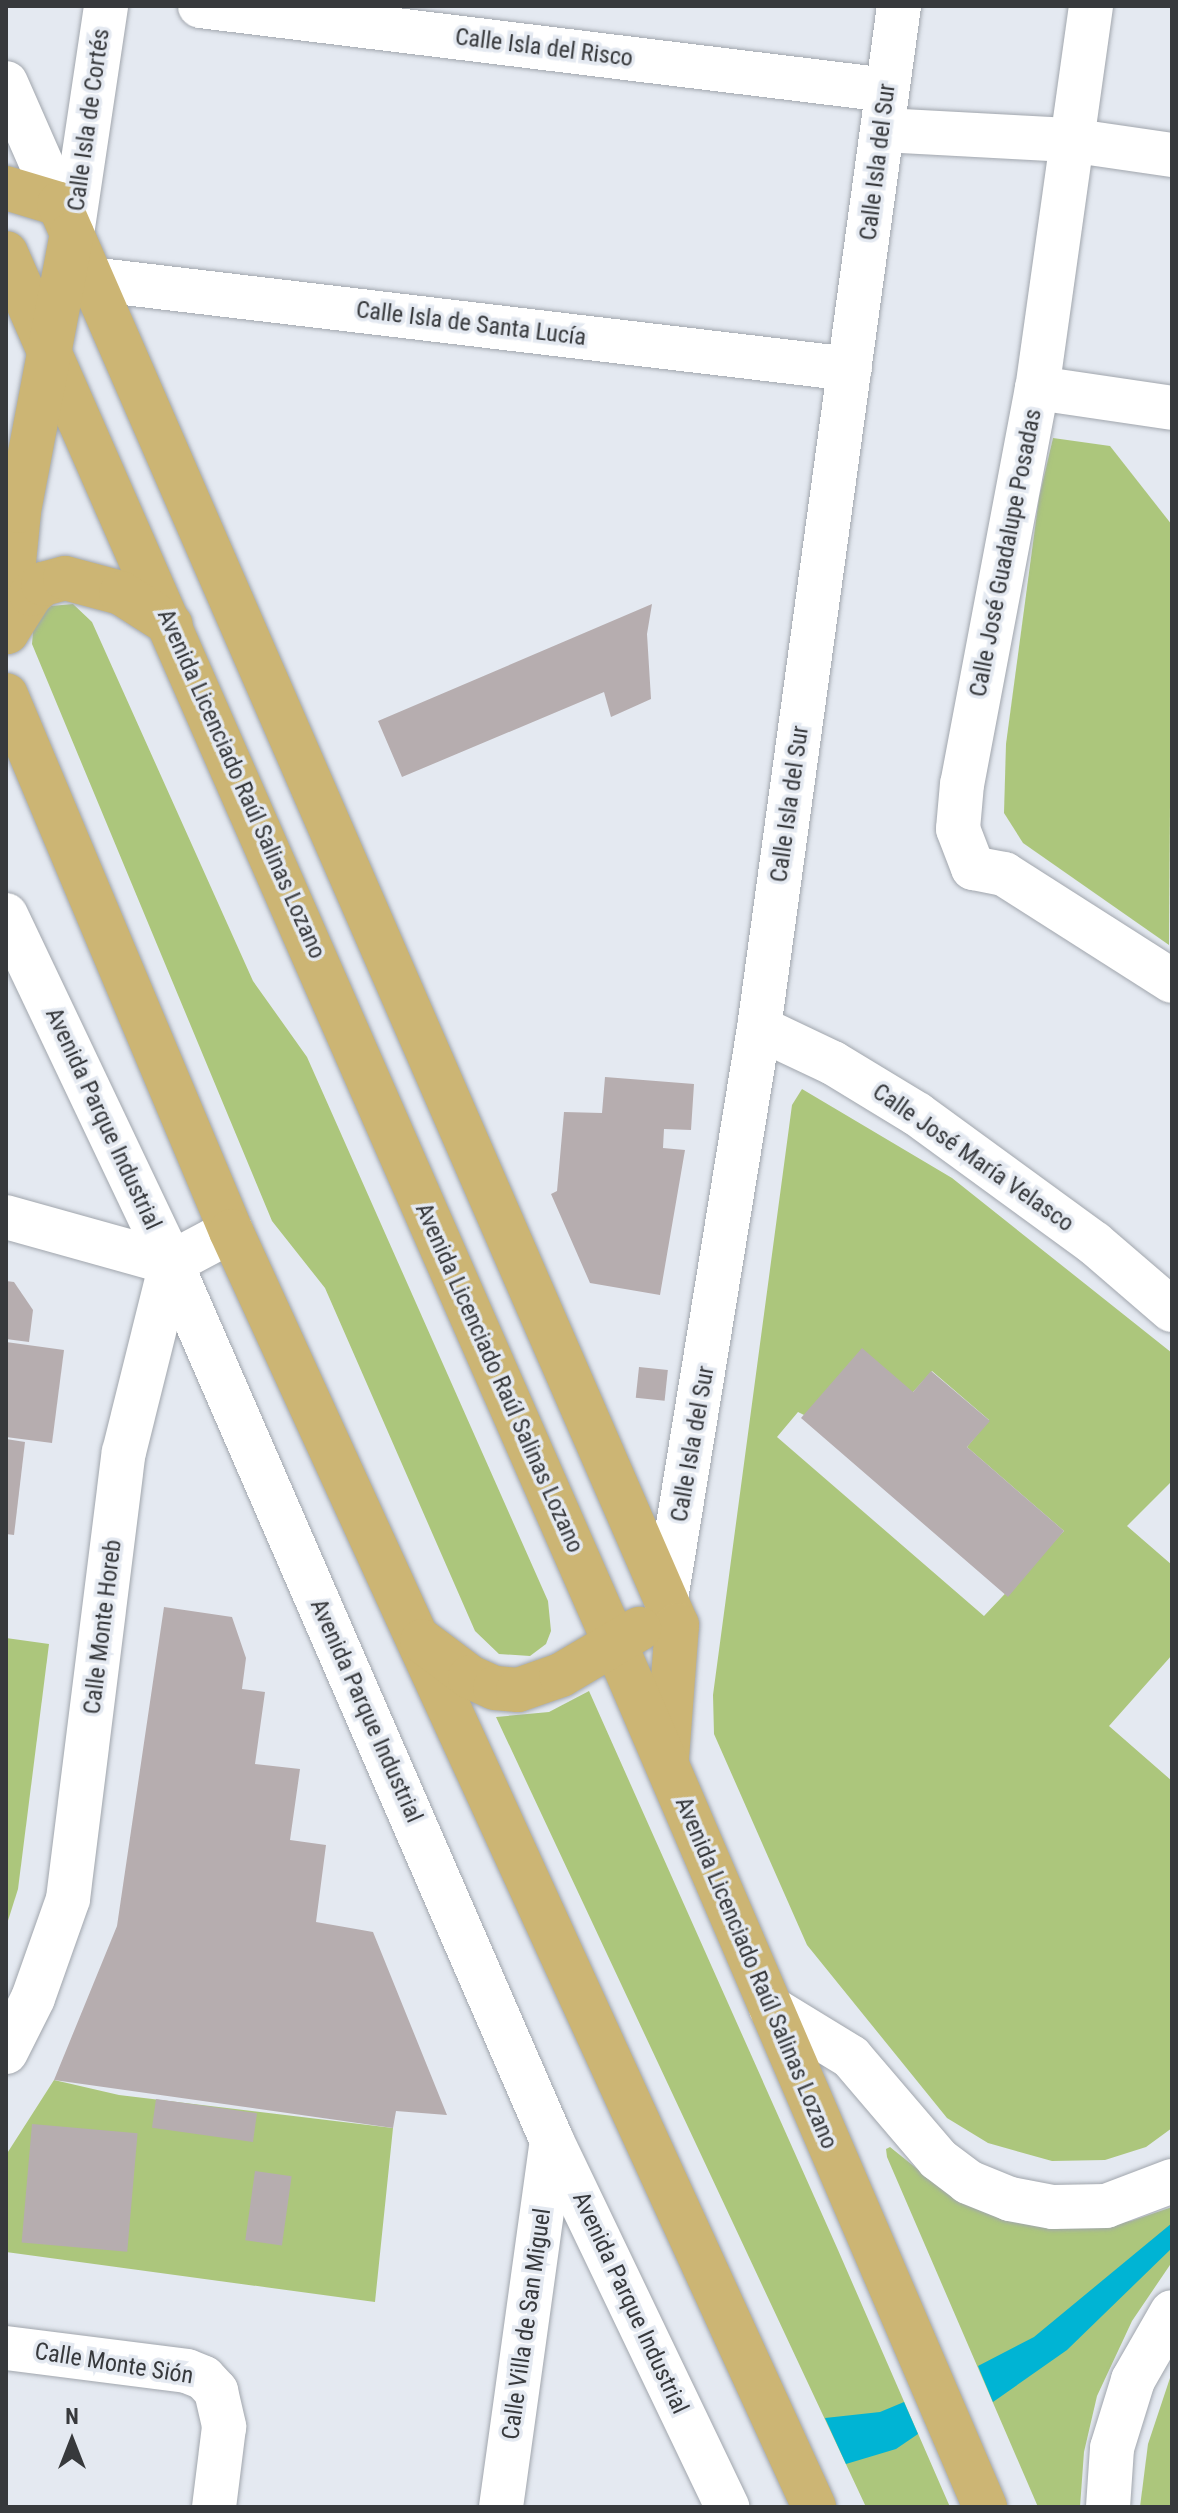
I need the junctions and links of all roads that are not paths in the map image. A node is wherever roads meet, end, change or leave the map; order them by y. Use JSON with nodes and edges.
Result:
{"nodes":[{"id":1,"x":106,"y":6,"type":"edge"},
{"id":2,"x":200,"y":6,"type":"edge"},
{"id":3,"x":899,"y":6,"type":"edge"},
{"id":4,"x":1091,"y":6,"type":"edge"},
{"id":5,"x":6,"y":83,"type":"edge"},
{"id":6,"x":885,"y":110,"type":"junction"},
{"id":7,"x":1069,"y":140,"type":"junction"},
{"id":8,"x":1172,"y":155,"type":"edge"},
{"id":9,"x":6,"y":188,"type":"edge"},
{"id":10,"x":71,"y":248,"type":"junction"},
{"id":11,"x":8,"y":263,"type":"edge"},
{"id":12,"x":47,"y":347,"type":"junction"},
{"id":13,"x":850,"y":369,"type":"junction"},
{"id":14,"x":1037,"y":388,"type":"junction"},
{"id":15,"x":1172,"y":408,"type":"edge"},
{"id":16,"x":171,"y":625,"type":"junction"},
{"id":17,"x":7,"y":632,"type":"edge"},
{"id":18,"x":6,"y":645,"type":"edge"},
{"id":19,"x":6,"y":695,"type":"edge"},
{"id":20,"x":6,"y":915,"type":"edge"},
{"id":21,"x":1172,"y":981,"type":"edge"},
{"id":22,"x":759,"y":1028,"type":"junction"},
{"id":23,"x":6,"y":1217,"type":"edge"},
{"id":24,"x":231,"y":1231,"type":"junction"},
{"id":25,"x":171,"y":1263,"type":"junction"},
{"id":26,"x":1172,"y":1310,"type":"edge"},
{"id":27,"x":666,"y":1599,"type":"junction"},
{"id":28,"x":417,"y":1637,"type":"junction"},
{"id":29,"x":616,"y":1646,"type":"junction"},
{"id":30,"x":667,"y":1764,"type":"junction"},
{"id":31,"x":771,"y":2008,"type":"junction"},
{"id":32,"x":6,"y":2052,"type":"edge"},
{"id":33,"x":552,"y":2141,"type":"junction"},
{"id":34,"x":1172,"y":2181,"type":"edge"},
{"id":35,"x":1172,"y":2312,"type":"edge"},
{"id":36,"x":6,"y":2348,"type":"edge"},
{"id":37,"x":214,"y":2507,"type":"edge"},
{"id":38,"x":501,"y":2507,"type":"edge"},
{"id":39,"x":727,"y":2507,"type":"edge"},
{"id":40,"x":814,"y":2507,"type":"edge"},
{"id":41,"x":985,"y":2507,"type":"edge"},
{"id":42,"x":1108,"y":2507,"type":"edge"}],
"edges":[{"from":1,"to":10,"type":"street","name":"Calle Isla de Cortés"},
{"from":2,"to":6,"type":"street","name":"Calle Isla del Risco"},
{"from":3,"to":6,"type":"street","name":"Calle Isla del Sur"},
{"from":4,"to":7,"type":"street","name":"Calle José Guadalupe Posadas"},
{"from":5,"to":10,"type":"street"},
{"from":6,"to":7,"type":"street","name":"Calle Isla del Risco"},
{"from":6,"to":13,"type":"street","name":"Calle Isla del Sur"},
{"from":7,"to":8,"type":"street","name":"Calle Isla del Risco"},
{"from":7,"to":14,"type":"street","name":"Calle José Guadalupe Posadas"},
{"from":9,"to":10,"type":"main road"},
{"from":10,"to":11,"type":"main road"},
{"from":10,"to":12,"type":"main road"},
{"from":10,"to":13,"type":"street","name":"Calle Isla de Santa Lucía"},
{"from":10,"to":27,"type":"main road"},
{"from":11,"to":12,"type":"main road","name":"Avenida Licenciado Raúl Salinas Lozano"},
{"from":12,"to":16,"type":"main road","name":"Avenida Licenciado Raúl Salinas Lozano"},
{"from":12,"to":17,"type":"main road"},
{"from":13,"to":22,"type":"street","name":"Calle Isla del Sur"},
{"from":14,"to":15,"type":"street"},
{"from":14,"to":21,"type":"street","name":"Calle José Guadalupe Posadas"},
{"from":16,"to":17,"type":"main road"},
{"from":16,"to":29,"type":"main road","name":"Avenida Licenciado Raúl Salinas Lozano"},
{"from":17,"to":18,"type":"main road"},
{"from":19,"to":24,"type":"main road"},
{"from":20,"to":25,"type":"street","name":"Avenida Parque Industrial"},
{"from":22,"to":26,"type":"street","name":"Calle José María Velasco"},
{"from":22,"to":27,"type":"street","name":"Calle Isla del Sur"},
{"from":23,"to":25,"type":"street"},
{"from":24,"to":25,"type":"street"},
{"from":24,"to":28,"type":"main road"},
{"from":25,"to":32,"type":"street","name":"Calle Monte Horeb"},
{"from":25,"to":33,"type":"street","name":"Avenida Parque Industrial"},
{"from":27,"to":29,"type":"main road"},
{"from":27,"to":30,"type":"main road"},
{"from":28,"to":29,"type":"main road"},
{"from":28,"to":40,"type":"main road"},
{"from":29,"to":30,"type":"main road","name":"Avenida Licenciado Raúl Salinas Lozano"},
{"from":30,"to":31,"type":"main road","name":"Avenida Licenciado Raúl Salinas Lozano"},
{"from":31,"to":34,"type":"street"},
{"from":31,"to":41,"type":"main road","name":"Avenida Licenciado Raúl Salinas Lozano"},
{"from":33,"to":38,"type":"street","name":"Calle Villa de San Miguel"},
{"from":33,"to":39,"type":"street","name":"Avenida Parque Industrial"},
{"from":35,"to":42,"type":"street"},
{"from":36,"to":37,"type":"street","name":"Calle Monte Sión"}]}
